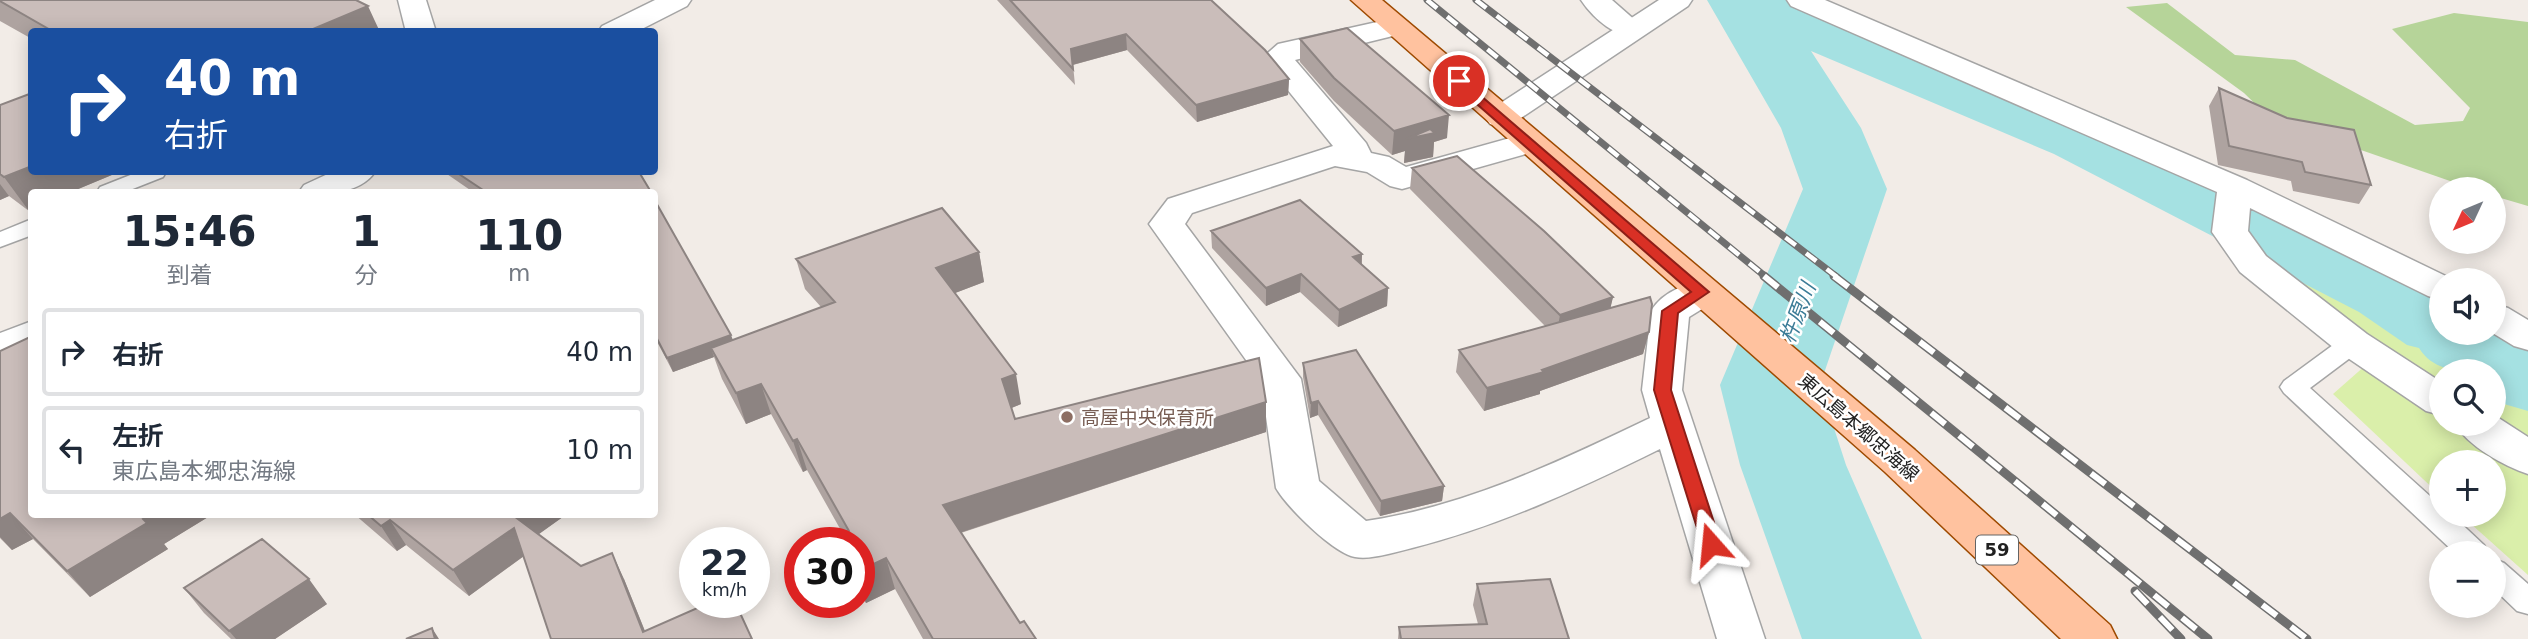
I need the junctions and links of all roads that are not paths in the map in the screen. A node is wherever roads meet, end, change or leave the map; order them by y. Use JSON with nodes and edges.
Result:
{"nodes":[{"id":1,"x":412,"y":0,"type":"edge"},
{"id":2,"x":677,"y":0,"type":"edge"},
{"id":3,"x":1365,"y":0,"type":"edge"},
{"id":4,"x":1595,"y":0,"type":"edge"},
{"id":5,"x":1801,"y":0,"type":"edge"},
{"id":6,"x":1671,"y":4,"type":"edge"},
{"id":7,"x":1395,"y":27,"type":"junction"},
{"id":8,"x":420,"y":28,"type":"edge"},
{"id":9,"x":620,"y":28,"type":"edge"},
{"id":10,"x":1630,"y":29,"type":"junction"},
{"id":11,"x":1514,"y":130,"type":"junction"},
{"id":12,"x":1355,"y":160,"type":"junction"},
{"id":13,"x":148,"y":175,"type":"edge"},
{"id":14,"x":352,"y":175,"type":"edge"},
{"id":15,"x":115,"y":189,"type":"edge"},
{"id":16,"x":322,"y":189,"type":"edge"},
{"id":17,"x":2235,"y":191,"type":"junction"},
{"id":18,"x":28,"y":228,"type":"edge"},
{"id":19,"x":0,"y":240,"type":"edge"},
{"id":20,"x":2429,"y":282,"type":"edge"},
{"id":21,"x":1702,"y":292,"type":"junction"},
{"id":22,"x":2506,"y":324,"type":"edge"},
{"id":23,"x":28,"y":336,"type":"edge"},
{"id":24,"x":2528,"y":337,"type":"edge"},
{"id":25,"x":2353,"y":343,"type":"junction"},
{"id":26,"x":0,"y":349,"type":"edge"},
{"id":27,"x":2429,"y":393,"type":"edge"},
{"id":28,"x":1673,"y":425,"type":"junction"},
{"id":29,"x":2494,"y":436,"type":"edge"},
{"id":30,"x":2528,"y":458,"type":"edge"},
{"id":31,"x":2461,"y":541,"type":"edge"},
{"id":32,"x":2506,"y":582,"type":"edge"},
{"id":33,"x":2528,"y":603,"type":"edge"},
{"id":34,"x":1741,"y":639,"type":"edge"},
{"id":35,"x":2094,"y":639,"type":"edge"}],
"edges":[{"from":1,"to":8,"type":"street"},
{"from":2,"to":9,"type":"street"},
{"from":3,"to":7,"type":"main road","name":"東広島本郷忠海線","number":"59"},
{"from":4,"to":10,"type":"street"},
{"from":5,"to":17,"type":"street"},
{"from":6,"to":10,"type":"street"},
{"from":7,"to":11,"type":"main road","name":"東広島本郷忠海線","number":"59"},
{"from":7,"to":12,"type":"street"},
{"from":10,"to":11,"type":"street"},
{"from":11,"to":12,"type":"street"},
{"from":11,"to":21,"type":"main road","name":"東広島本郷忠海線","number":"59"},
{"from":12,"to":28,"type":"street"},
{"from":13,"to":15,"type":"lane"},
{"from":14,"to":16,"type":"street"},
{"from":17,"to":20,"type":"street"},
{"from":17,"to":25,"type":"street"},
{"from":18,"to":19,"type":"lane"},
{"from":21,"to":28,"type":"street"},
{"from":21,"to":35,"type":"main road","name":"東広島本郷忠海線","number":"59"},
{"from":22,"to":24,"type":"street"},
{"from":23,"to":26,"type":"street"},
{"from":25,"to":27,"type":"street"},
{"from":25,"to":31,"type":"lane"},
{"from":28,"to":34,"type":"street"},
{"from":29,"to":30,"type":"street"},
{"from":32,"to":33,"type":"lane"}]}
